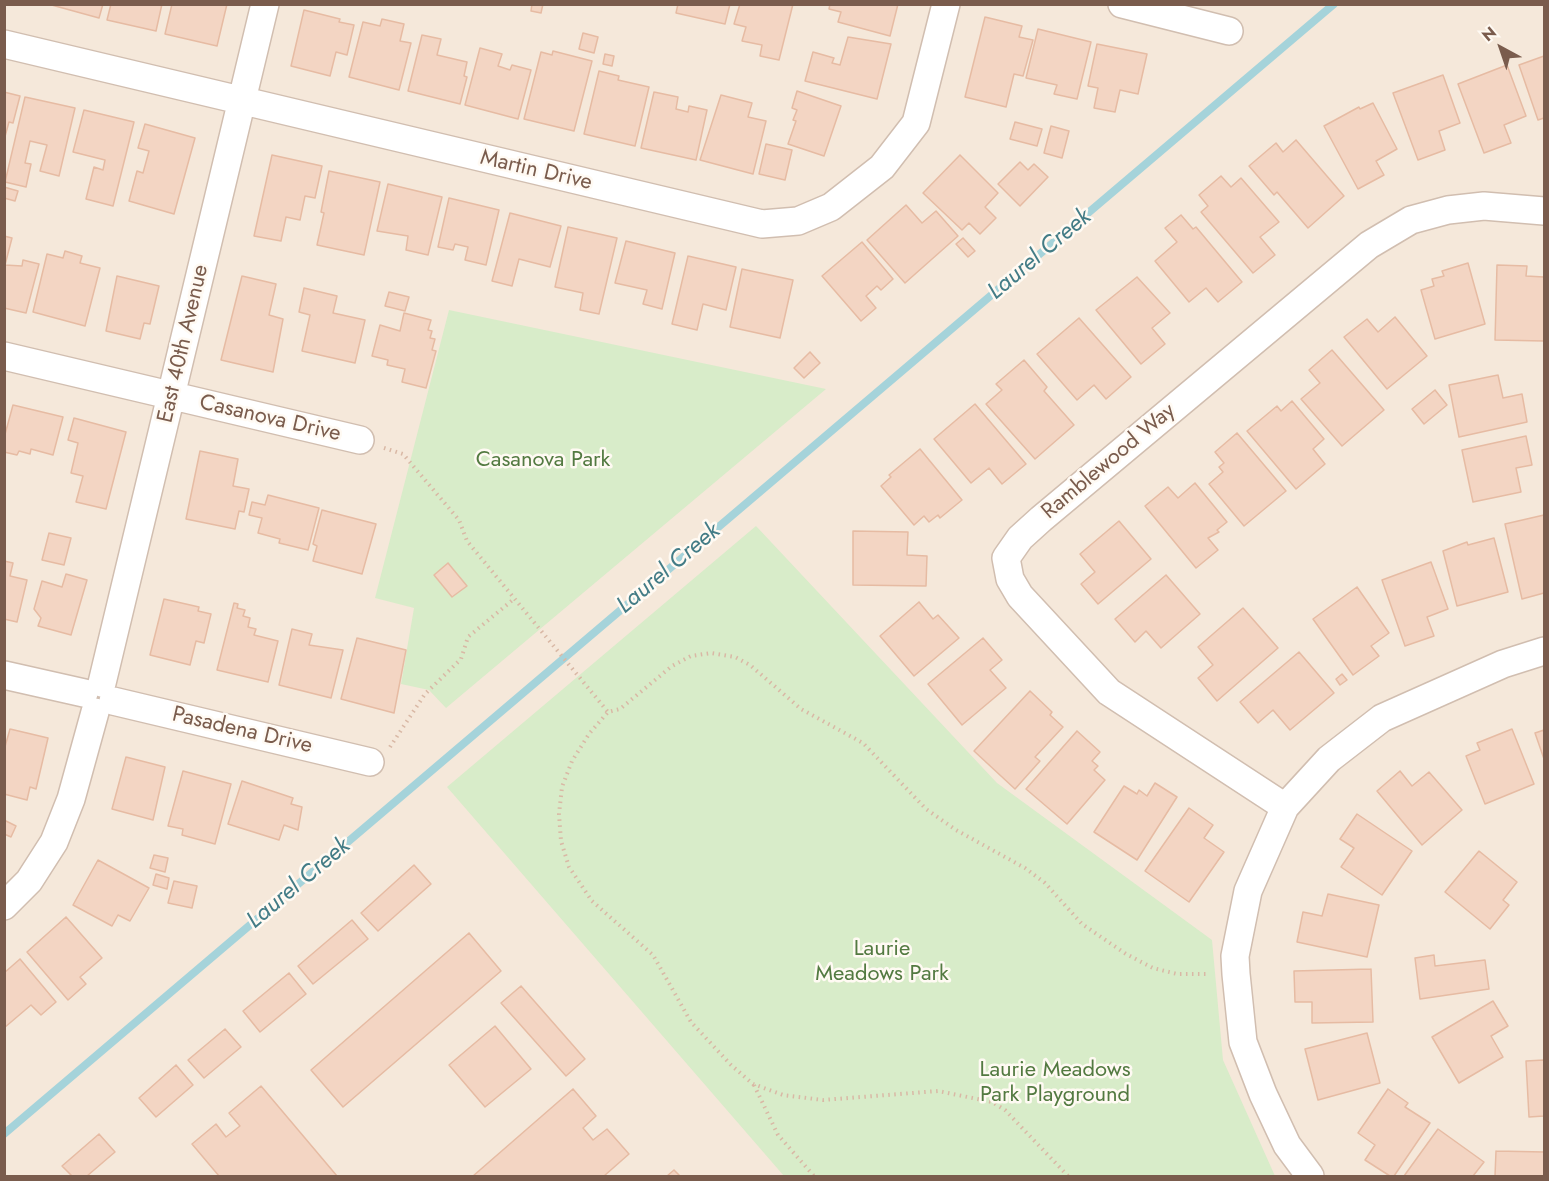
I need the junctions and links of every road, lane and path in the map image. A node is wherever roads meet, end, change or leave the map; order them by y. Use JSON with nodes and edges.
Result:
{"nodes":[{"id":1,"x":265,"y":4,"type":"edge"},
{"id":2,"x":946,"y":4,"type":"edge"},
{"id":3,"x":1122,"y":4,"type":"edge"},
{"id":4,"x":1229,"y":31,"type":"dead end"},
{"id":5,"x":4,"y":44,"type":"edge"},
{"id":6,"x":241,"y":101,"type":"junction"},
{"id":7,"x":1545,"y":211,"type":"edge"},
{"id":8,"x":4,"y":356,"type":"edge"},
{"id":9,"x":172,"y":397,"type":"junction"},
{"id":10,"x":360,"y":440,"type":"joint"},
{"id":11,"x":515,"y":598,"type":"junction"},
{"id":12,"x":1545,"y":651,"type":"edge"},
{"id":13,"x":4,"y":675,"type":"edge"},
{"id":14,"x":98,"y":697,"type":"junction"},
{"id":15,"x":608,"y":712,"type":"junction"},
{"id":16,"x":370,"y":762,"type":"joint"},
{"id":17,"x":1285,"y":807,"type":"junction"},
{"id":18,"x":4,"y":906,"type":"edge"},
{"id":19,"x":1236,"y":974,"type":"junction"},
{"id":20,"x":753,"y":1084,"type":"junction"},
{"id":21,"x":814,"y":1176,"type":"edge"},
{"id":22,"x":1068,"y":1176,"type":"edge"},
{"id":23,"x":1310,"y":1176,"type":"edge"}],
"edges":[{"from":1,"to":6,"type":"street","name":"East 40th Avenue"},
{"from":2,"to":6,"type":"street","name":"Martin Drive"},
{"from":3,"to":4,"type":"street"},
{"from":5,"to":6,"type":"street","name":"Martin Drive"},
{"from":6,"to":9,"type":"street","name":"East 40th Avenue"},
{"from":7,"to":17,"type":"street","name":"Ramblewood Way"},
{"from":8,"to":9,"type":"street","name":"Casanova Drive"},
{"from":9,"to":10,"type":"street","name":"Casanova Drive"},
{"from":9,"to":14,"type":"street","name":"East 40th Avenue"},
{"from":10,"to":11,"type":"path"},
{"from":11,"to":15,"type":"path"},
{"from":11,"to":16,"type":"path"},
{"from":12,"to":17,"type":"street"},
{"from":13,"to":14,"type":"street","name":"Pasadena Drive"},
{"from":14,"to":16,"type":"street","name":"Pasadena Drive"},
{"from":14,"to":18,"type":"street","name":"East 40th Avenue"},
{"from":15,"to":19,"type":"path"},
{"from":15,"to":20,"type":"path"},
{"from":17,"to":19,"type":"street"},
{"from":19,"to":23,"type":"street"},
{"from":20,"to":21,"type":"path"},
{"from":20,"to":22,"type":"path"}]}
